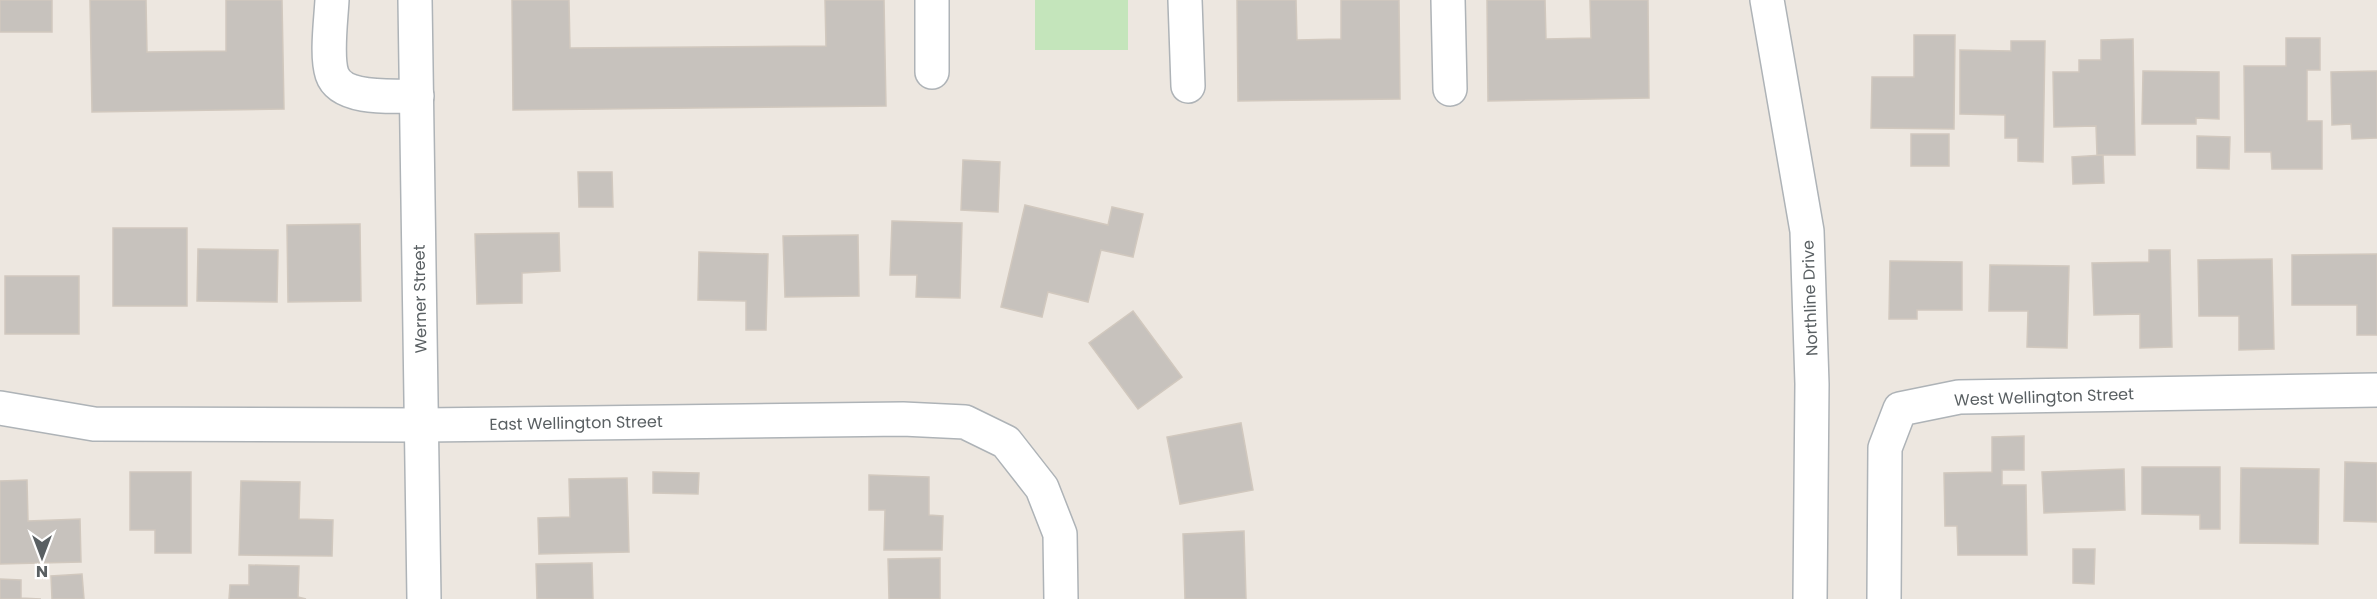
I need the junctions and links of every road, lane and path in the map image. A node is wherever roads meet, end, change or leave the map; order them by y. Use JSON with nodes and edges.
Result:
{"nodes":[{"id":1,"x":332,"y":0,"type":"edge"},
{"id":2,"x":416,"y":0,"type":"edge"},
{"id":3,"x":933,"y":0,"type":"edge"},
{"id":4,"x":1185,"y":0,"type":"edge"},
{"id":5,"x":1448,"y":0,"type":"edge"},
{"id":6,"x":1767,"y":0,"type":"edge"},
{"id":7,"x":933,"y":72,"type":"dead end"},
{"id":8,"x":1188,"y":86,"type":"dead end"},
{"id":9,"x":1450,"y":89,"type":"dead end"},
{"id":10,"x":417,"y":96,"type":"junction"},
{"id":11,"x":2377,"y":390,"type":"edge"},
{"id":12,"x":0,"y":408,"type":"edge"},
{"id":13,"x":423,"y":425,"type":"junction"},
{"id":14,"x":1060,"y":584,"type":"edge"},
{"id":15,"x":1884,"y":597,"type":"edge"},
{"id":16,"x":424,"y":599,"type":"edge"},
{"id":17,"x":1810,"y":599,"type":"edge"}],
"edges":[{"from":1,"to":10,"type":"street"},
{"from":2,"to":10,"type":"street","name":"Werner Street"},
{"from":3,"to":7,"type":"street"},
{"from":4,"to":8,"type":"street"},
{"from":5,"to":9,"type":"street"},
{"from":6,"to":17,"type":"street","name":"Northline Drive"},
{"from":10,"to":13,"type":"street","name":"Werner Street"},
{"from":11,"to":15,"type":"street","name":"West Wellington Street"},
{"from":12,"to":13,"type":"street","name":"East Wellington Street"},
{"from":13,"to":14,"type":"street","name":"East Wellington Street"},
{"from":13,"to":16,"type":"street","name":"Werner Street"}]}
